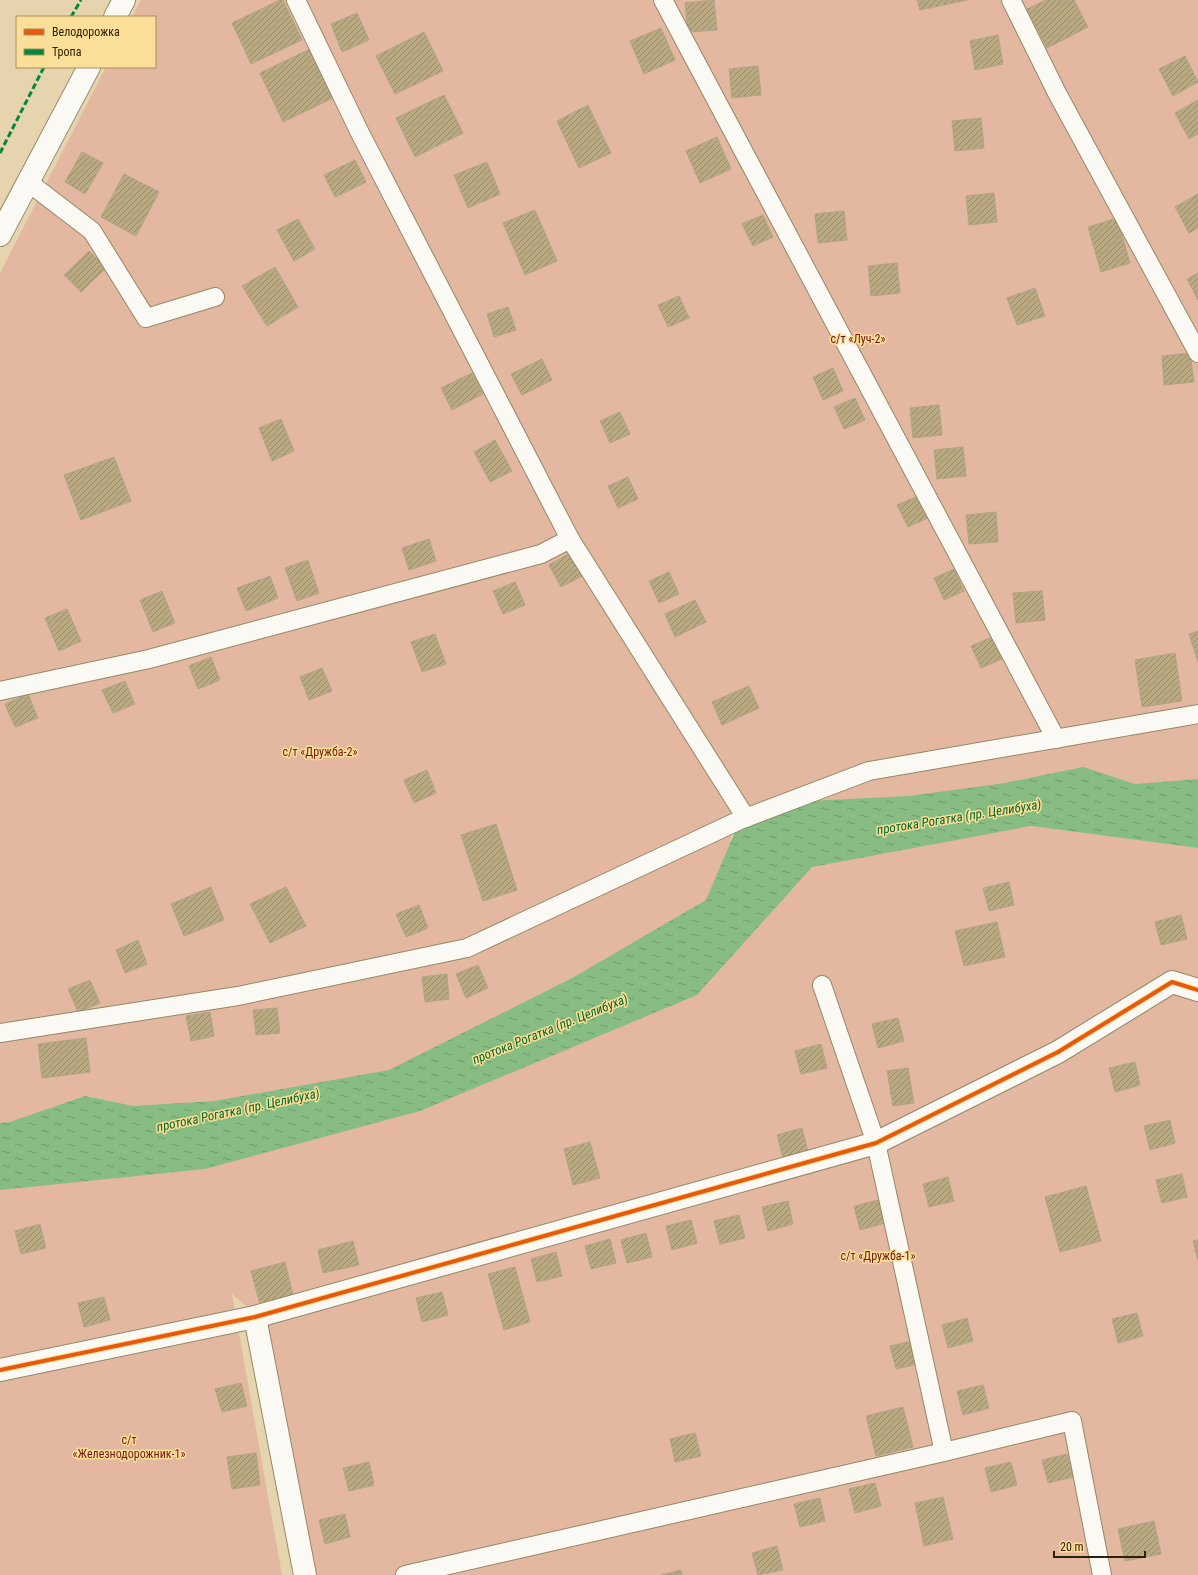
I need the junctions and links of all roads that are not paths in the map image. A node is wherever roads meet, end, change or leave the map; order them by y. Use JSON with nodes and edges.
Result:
{"nodes":[{"id":1,"x":124,"y":0,"type":"edge"},
{"id":2,"x":296,"y":0,"type":"edge"},
{"id":3,"x":663,"y":0,"type":"edge"},
{"id":4,"x":1011,"y":0,"type":"edge"},
{"id":5,"x":116,"y":16,"type":"edge"},
{"id":6,"x":88,"y":68,"type":"edge"},
{"id":7,"x":28,"y":182,"type":"junction"},
{"id":8,"x":0,"y":235,"type":"edge"},
{"id":9,"x":215,"y":297,"type":"dead end"},
{"id":10,"x":1198,"y":353,"type":"edge"},
{"id":11,"x":570,"y":539,"type":"junction"},
{"id":12,"x":0,"y":691,"type":"edge"},
{"id":13,"x":1198,"y":714,"type":"edge"},
{"id":14,"x":1056,"y":739,"type":"junction"},
{"id":15,"x":746,"y":818,"type":"junction"},
{"id":16,"x":822,"y":985,"type":"dead end"},
{"id":17,"x":1198,"y":990,"type":"edge"},
{"id":18,"x":0,"y":1033,"type":"edge"},
{"id":19,"x":876,"y":1143,"type":"junction"},
{"id":20,"x":255,"y":1317,"type":"junction"},
{"id":21,"x":0,"y":1370,"type":"edge"},
{"id":22,"x":944,"y":1452,"type":"junction"},
{"id":23,"x":305,"y":1575,"type":"edge"},
{"id":24,"x":405,"y":1575,"type":"edge"},
{"id":25,"x":1102,"y":1575,"type":"edge"}],
"edges":[{"from":1,"to":5,"type":"street"},
{"from":2,"to":11,"type":"lane"},
{"from":3,"to":14,"type":"lane"},
{"from":4,"to":10,"type":"lane"},
{"from":6,"to":7,"type":"street"},
{"from":7,"to":8,"type":"street"},
{"from":7,"to":9,"type":"lane"},
{"from":11,"to":12,"type":"lane"},
{"from":11,"to":15,"type":"lane"},
{"from":13,"to":14,"type":"lane"},
{"from":14,"to":15,"type":"lane"},
{"from":15,"to":18,"type":"lane"},
{"from":16,"to":19,"type":"lane"},
{"from":17,"to":19,"type":"street"},
{"from":19,"to":20,"type":"street"},
{"from":19,"to":22,"type":"lane"},
{"from":20,"to":21,"type":"street"},
{"from":20,"to":23,"type":"street"},
{"from":22,"to":24,"type":"lane"},
{"from":22,"to":25,"type":"lane"}]}
